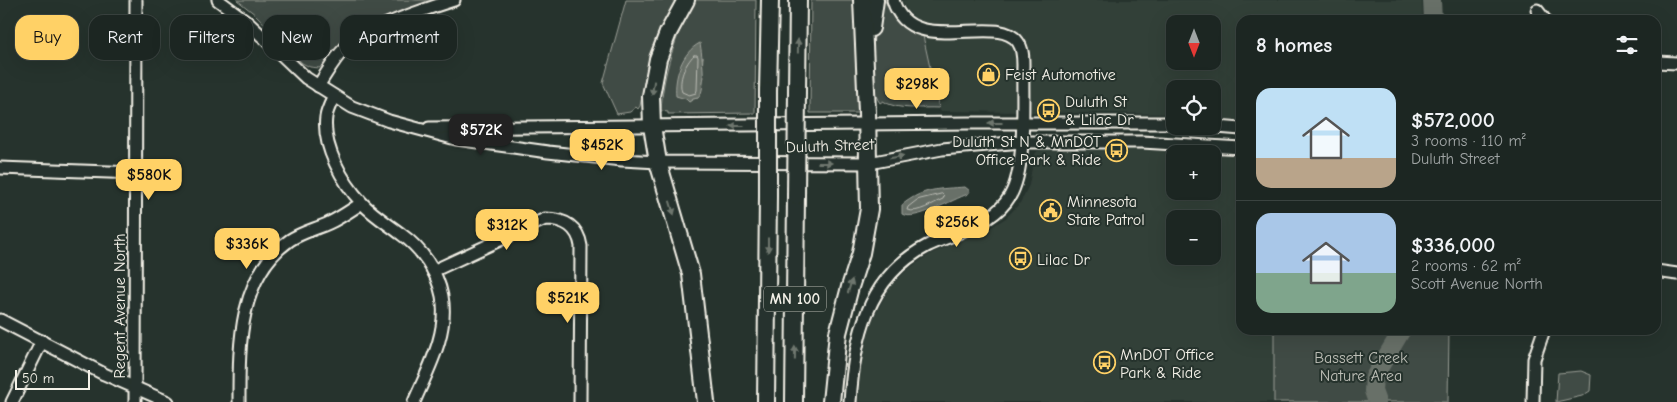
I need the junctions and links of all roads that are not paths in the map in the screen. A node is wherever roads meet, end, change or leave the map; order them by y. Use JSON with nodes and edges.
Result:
{"nodes":[{"id":1,"x":136,"y":0,"type":"edge"},
{"id":2,"x":218,"y":0,"type":"edge"},
{"id":3,"x":454,"y":0,"type":"edge"},
{"id":4,"x":686,"y":0,"type":"edge"},
{"id":5,"x":770,"y":0,"type":"edge"},
{"id":6,"x":798,"y":0,"type":"edge"},
{"id":7,"x":862,"y":0,"type":"edge"},
{"id":8,"x":875,"y":0,"type":"edge"},
{"id":9,"x":893,"y":0,"type":"edge"},
{"id":10,"x":1537,"y":10,"type":"dead end"},
{"id":11,"x":1541,"y":15,"type":"edge"},
{"id":12,"x":865,"y":57,"type":"junction"},
{"id":13,"x":1661,"y":62,"type":"edge"},
{"id":14,"x":1677,"y":63,"type":"edge"},
{"id":15,"x":318,"y":86,"type":"junction"},
{"id":16,"x":334,"y":96,"type":"junction"},
{"id":17,"x":1022,"y":123,"type":"junction"},
{"id":18,"x":1166,"y":123,"type":"edge"},
{"id":19,"x":867,"y":124,"type":"junction"},
{"id":20,"x":652,"y":126,"type":"junction"},
{"id":21,"x":1221,"y":127,"type":"edge"},
{"id":22,"x":420,"y":129,"type":"junction"},
{"id":23,"x":1236,"y":129,"type":"edge"},
{"id":24,"x":1022,"y":142,"type":"junction"},
{"id":25,"x":1236,"y":148,"type":"edge"},
{"id":26,"x":658,"y":162,"type":"junction"},
{"id":27,"x":869,"y":163,"type":"junction"},
{"id":28,"x":0,"y":168,"type":"edge"},
{"id":29,"x":136,"y":172,"type":"junction"},
{"id":30,"x":362,"y":203,"type":"junction"},
{"id":31,"x":433,"y":271,"type":"junction"},
{"id":32,"x":1661,"y":272,"type":"edge"},
{"id":33,"x":1677,"y":274,"type":"edge"},
{"id":34,"x":0,"y":320,"type":"edge"},
{"id":35,"x":1542,"y":335,"type":"edge"},
{"id":36,"x":42,"y":341,"type":"junction"},
{"id":37,"x":135,"y":388,"type":"junction"},
{"id":38,"x":12,"y":402,"type":"edge"},
{"id":39,"x":135,"y":402,"type":"edge"},
{"id":40,"x":168,"y":402,"type":"edge"},
{"id":41,"x":239,"y":402,"type":"edge"},
{"id":42,"x":414,"y":402,"type":"edge"},
{"id":43,"x":580,"y":402,"type":"edge"},
{"id":44,"x":706,"y":402,"type":"edge"},
{"id":45,"x":766,"y":402,"type":"edge"},
{"id":46,"x":794,"y":402,"type":"edge"},
{"id":47,"x":831,"y":402,"type":"edge"},
{"id":48,"x":850,"y":402,"type":"edge"},
{"id":49,"x":1533,"y":402,"type":"edge"}],
"edges":[{"from":1,"to":29,"type":"street","name":"Regent Avenue North"},
{"from":2,"to":15,"type":"street","name":"Duluth Street"},
{"from":3,"to":15,"type":"street"},
{"from":4,"to":20,"type":"highway","one_way":true},
{"from":5,"to":45,"type":"highway","number":"MN 100","one_way":true,"bridge":true},
{"from":46,"to":6,"type":"highway","number":"MN 100","one_way":true,"bridge":true},
{"from":7,"to":12,"type":"highway"},
{"from":8,"to":12,"type":"highway"},
{"from":9,"to":17,"type":"street"},
{"from":10,"to":11,"type":"street"},
{"from":12,"to":19,"type":"highway"},
{"from":13,"to":14,"type":"street"},
{"from":15,"to":16,"type":"street","name":"Duluth Street"},
{"from":16,"to":22,"type":"street","name":"Duluth Street"},
{"from":16,"to":30,"type":"street"},
{"from":17,"to":18,"type":"street","name":"Duluth Street"},
{"from":17,"to":19,"type":"street","name":"Duluth Street","one_way":true},
{"from":17,"to":24,"type":"street"},
{"from":19,"to":20,"type":"street","name":"Duluth Street","one_way":true},
{"from":19,"to":27,"type":"highway"},
{"from":20,"to":22,"type":"street","name":"Duluth Street"},
{"from":20,"to":26,"type":"highway"},
{"from":21,"to":23,"type":"street"},
{"from":22,"to":26,"type":"street","name":"Duluth Street"},
{"from":24,"to":25,"type":"street","name":"Duluth Street"},
{"from":27,"to":24,"type":"street","name":"Duluth Street","one_way":true},
{"from":24,"to":48,"type":"street"},
{"from":26,"to":27,"type":"street","name":"Duluth Street","one_way":true},
{"from":26,"to":44,"type":"highway","one_way":true},
{"from":47,"to":27,"type":"highway","one_way":true},
{"from":28,"to":29,"type":"street"},
{"from":29,"to":37,"type":"street","name":"Regent Avenue North"},
{"from":30,"to":31,"type":"street"},
{"from":30,"to":41,"type":"street"},
{"from":31,"to":42,"type":"street"},
{"from":31,"to":43,"type":"street"},
{"from":32,"to":33,"type":"street"},
{"from":34,"to":36,"type":"street"},
{"from":35,"to":49,"type":"street"},
{"from":36,"to":37,"type":"street"},
{"from":36,"to":38,"type":"street"},
{"from":37,"to":39,"type":"street","name":"Regent Avenue North"},
{"from":37,"to":40,"type":"street"}]}
